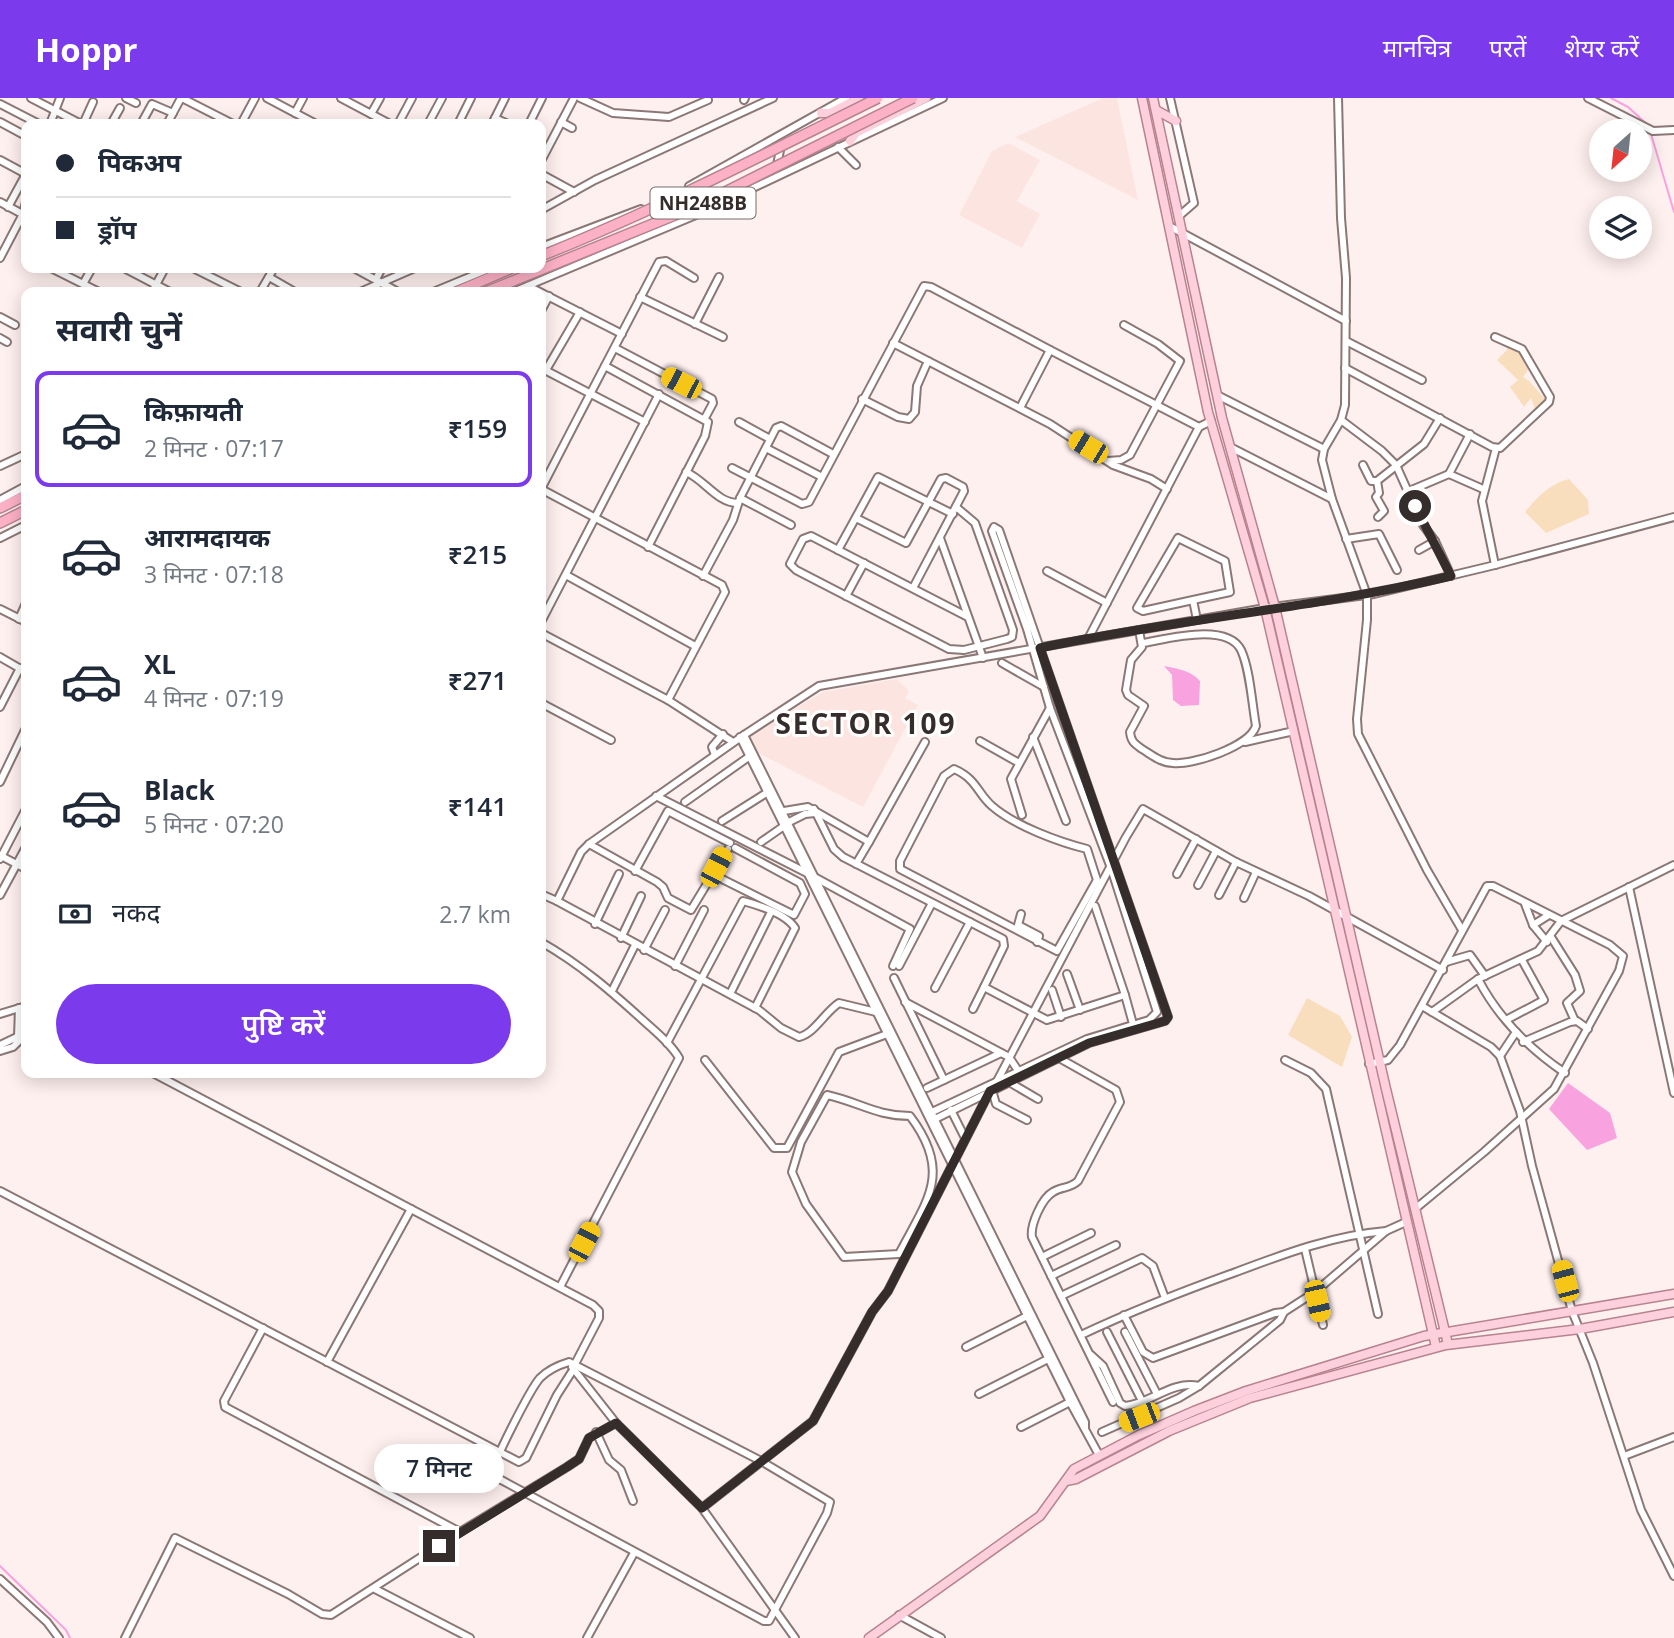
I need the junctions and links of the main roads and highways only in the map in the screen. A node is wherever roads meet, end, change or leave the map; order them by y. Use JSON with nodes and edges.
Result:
{"nodes":[{"id":1,"x":859,"y":98,"type":"edge"},
{"id":2,"x":878,"y":98,"type":"edge"},
{"id":3,"x":913,"y":98,"type":"edge"},
{"id":4,"x":926,"y":98,"type":"edge"},
{"id":5,"x":1142,"y":98,"type":"edge"},
{"id":6,"x":1153,"y":98,"type":"edge"},
{"id":7,"x":847,"y":101,"type":"edge"},
{"id":8,"x":1156,"y":110,"type":"junction"},
{"id":9,"x":821,"y":113,"type":"road end"},
{"id":10,"x":1176,"y":121,"type":"road end"},
{"id":11,"x":853,"y":137,"type":"road end"},
{"id":12,"x":546,"y":254,"type":"edge"},
{"id":13,"x":546,"y":268,"type":"edge"},
{"id":14,"x":501,"y":273,"type":"edge"},
{"id":15,"x":533,"y":273,"type":"edge"},
{"id":16,"x":468,"y":287,"type":"edge"},
{"id":17,"x":498,"y":287,"type":"edge"},
{"id":18,"x":21,"y":498,"type":"edge"},
{"id":19,"x":0,"y":509,"type":"edge"},
{"id":20,"x":21,"y":512,"type":"edge"},
{"id":21,"x":0,"y":523,"type":"edge"},
{"id":22,"x":1674,"y":1294,"type":"edge"},
{"id":23,"x":1674,"y":1311,"type":"edge"},
{"id":24,"x":1445,"y":1332,"type":"junction"},
{"id":25,"x":1433,"y":1334,"type":"junction"},
{"id":26,"x":1448,"y":1344,"type":"junction"},
{"id":27,"x":1436,"y":1347,"type":"junction"},
{"id":28,"x":1066,"y":1481,"type":"junction"},
{"id":29,"x":869,"y":1638,"type":"edge"}],
"edges":[{"from":1,"to":7,"type":"main road"},
{"from":2,"to":12,"type":"highway","number":"NH248BB","bridge":true},
{"from":3,"to":13,"type":"highway","number":"NH248BB","bridge":true},
{"from":4,"to":11,"type":"main road"},
{"from":5,"to":25,"type":"main road"},
{"from":6,"to":8,"type":"main road"},
{"from":7,"to":9,"type":"main road"},
{"from":8,"to":10,"type":"main road"},
{"from":8,"to":24,"type":"main road"},
{"from":14,"to":16,"type":"highway"},
{"from":15,"to":17,"type":"highway","number":"NH248BB","bridge":true},
{"from":18,"to":19,"type":"highway"},
{"from":20,"to":21,"type":"highway"},
{"from":22,"to":24,"type":"main road"},
{"from":23,"to":26,"type":"main road"},
{"from":24,"to":25,"type":"main road"},
{"from":24,"to":26,"type":"main road"},
{"from":25,"to":27,"type":"main road"},
{"from":25,"to":28,"type":"main road"},
{"from":26,"to":27,"type":"main road"},
{"from":27,"to":28,"type":"main road"},
{"from":28,"to":29,"type":"main road"}]}
